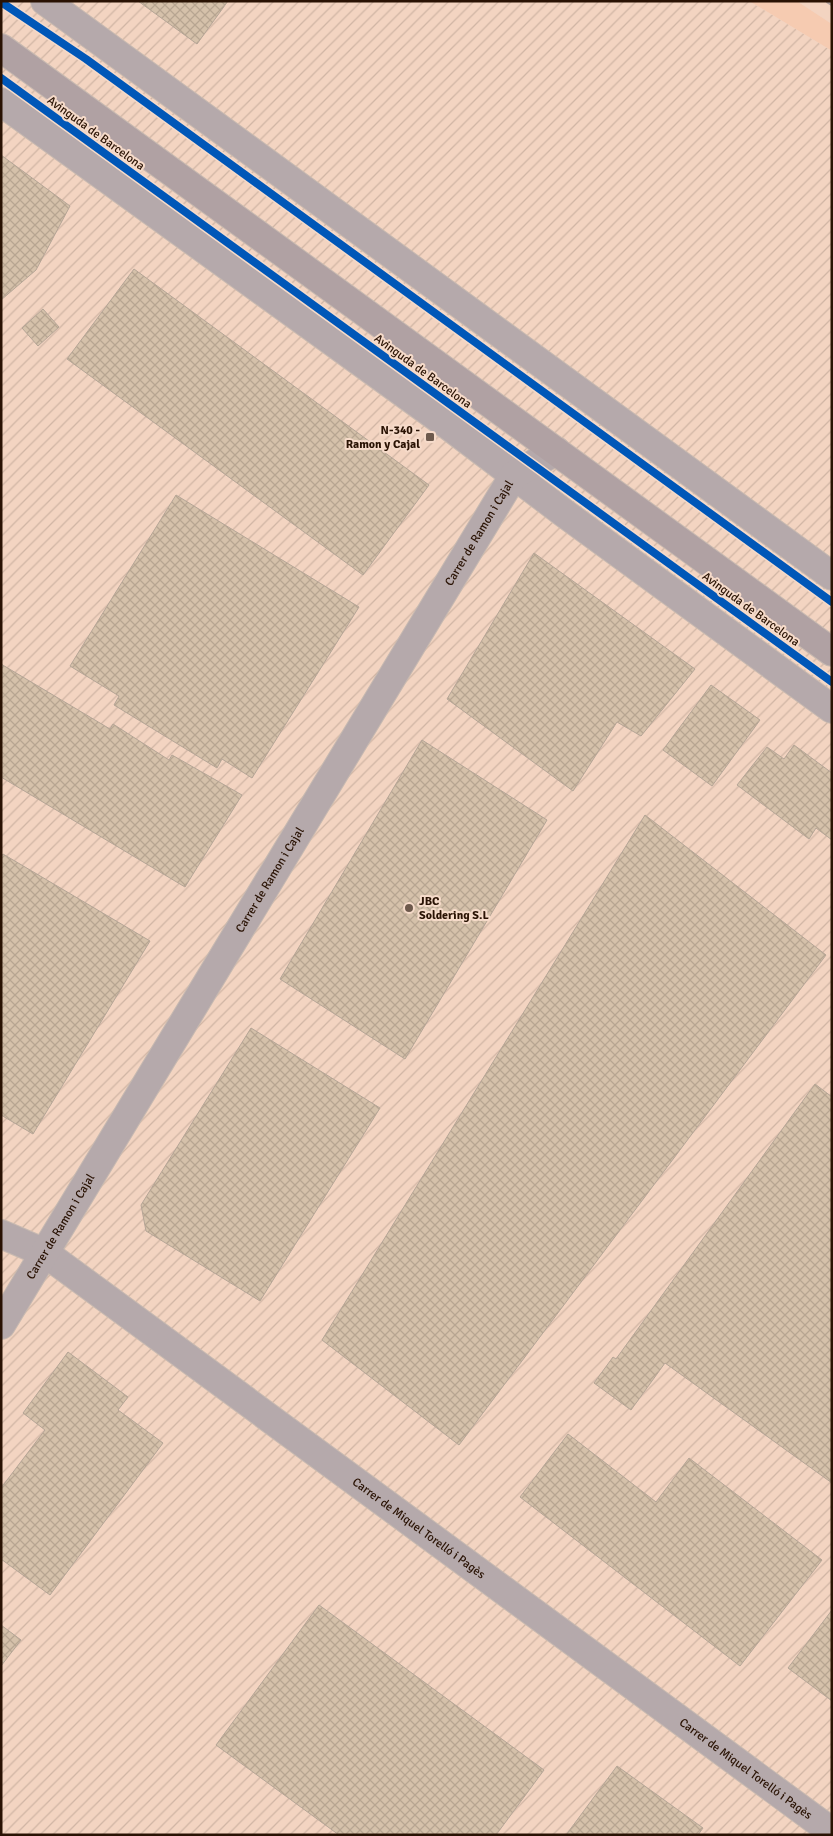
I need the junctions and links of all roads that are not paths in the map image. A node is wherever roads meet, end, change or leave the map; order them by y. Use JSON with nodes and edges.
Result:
{"nodes":[{"id":1,"x":45,"y":1,"type":"edge"},
{"id":2,"x":1,"y":48,"type":"edge"},
{"id":3,"x":1,"y":102,"type":"edge"},
{"id":4,"x":556,"y":450,"type":"junction"},
{"id":5,"x":514,"y":475,"type":"junction"},
{"id":6,"x":832,"y":576,"type":"edge"},
{"id":7,"x":832,"y":652,"type":"edge"},
{"id":8,"x":832,"y":709,"type":"edge"},
{"id":9,"x":1,"y":1234,"type":"edge"},
{"id":10,"x":45,"y":1253,"type":"junction"},
{"id":11,"x":1,"y":1325,"type":"edge"},
{"id":12,"x":832,"y":1832,"type":"edge"}],
"edges":[{"from":1,"to":6,"type":"street"},
{"from":2,"to":4,"type":"main road","name":"Avinguda de Barcelona"},
{"from":3,"to":5,"type":"street"},
{"from":4,"to":5,"type":"street","name":"Carrer de Ramon i Cajal"},
{"from":4,"to":7,"type":"main road","name":"Avinguda de Barcelona"},
{"from":5,"to":8,"type":"street"},
{"from":5,"to":10,"type":"street","name":"Carrer de Ramon i Cajal"},
{"from":9,"to":10,"type":"street","name":"Carrer de Miquel Torelló i Pagès"},
{"from":10,"to":11,"type":"street","name":"Carrer de Ramon i Cajal"},
{"from":10,"to":12,"type":"street","name":"Carrer de Miquel Torelló i Pagès"}]}
